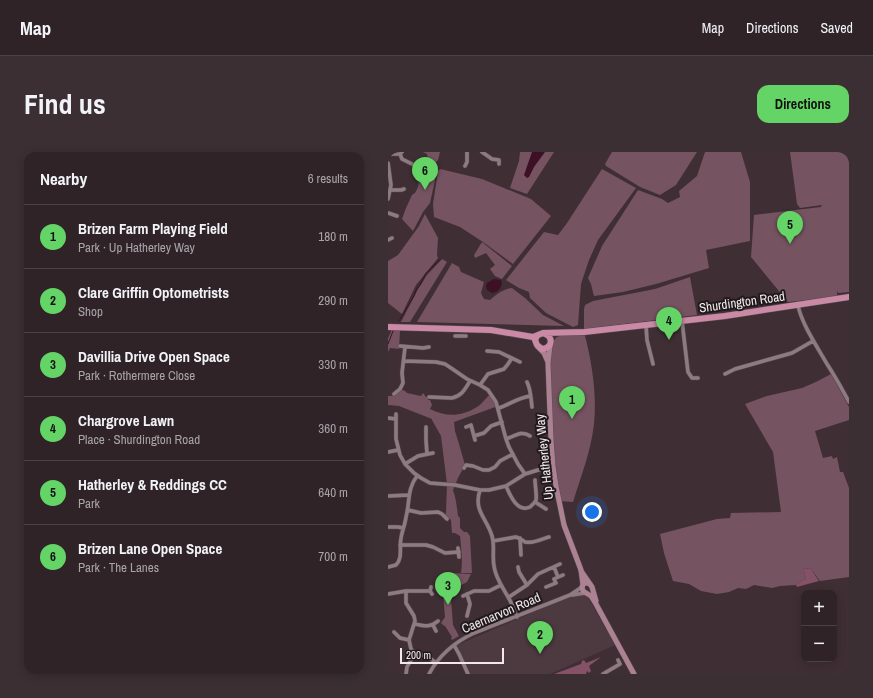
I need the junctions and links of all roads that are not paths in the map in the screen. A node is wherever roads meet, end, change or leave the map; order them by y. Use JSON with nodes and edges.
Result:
{"nodes":[{"id":1,"x":467,"y":152,"type":"edge"},
{"id":2,"x":482,"y":152,"type":"edge"},
{"id":3,"x":401,"y":153,"type":"edge"},
{"id":4,"x":388,"y":154,"type":"edge"},
{"id":5,"x":500,"y":161,"type":"dead end"},
{"id":6,"x":388,"y":163,"type":"edge"},
{"id":7,"x":412,"y":164,"type":"dead end"},
{"id":8,"x":465,"y":166,"type":"dead end"},
{"id":9,"x":388,"y":169,"type":"edge"},
{"id":10,"x":404,"y":189,"type":"dead end"},
{"id":11,"x":390,"y":190,"type":"junction"},
{"id":12,"x":388,"y":199,"type":"edge"},
{"id":13,"x":388,"y":212,"type":"edge"},
{"id":14,"x":397,"y":216,"type":"dead end"},
{"id":15,"x":849,"y":297,"type":"edge"},
{"id":16,"x":798,"y":305,"type":"junction"},
{"id":17,"x":682,"y":321,"type":"junction"},
{"id":18,"x":646,"y":325,"type":"junction"},
{"id":19,"x":388,"y":327,"type":"edge"},
{"id":20,"x":504,"y":332,"type":"junction"},
{"id":21,"x":461,"y":333,"type":"junction"},
{"id":22,"x":567,"y":333,"type":"junction"},
{"id":23,"x":540,"y":334,"type":"junction"},
{"id":24,"x":456,"y":336,"type":"dead end"},
{"id":25,"x":466,"y":336,"type":"dead end"},
{"id":26,"x":813,"y":341,"type":"junction"},
{"id":27,"x":550,"y":344,"type":"junction"},
{"id":28,"x":400,"y":346,"type":"dead end"},
{"id":29,"x":537,"y":346,"type":"junction"},
{"id":30,"x":405,"y":347,"type":"junction"},
{"id":31,"x":428,"y":347,"type":"dead end"},
{"id":32,"x":487,"y":351,"type":"dead end"},
{"id":33,"x":512,"y":358,"type":"junction"},
{"id":34,"x":404,"y":360,"type":"junction"},
{"id":35,"x":520,"y":362,"type":"dead end"},
{"id":36,"x":548,"y":363,"type":"junction"},
{"id":37,"x":653,"y":364,"type":"dead end"},
{"id":38,"x":725,"y":374,"type":"dead end"},
{"id":39,"x":698,"y":378,"type":"dead end"},
{"id":40,"x":470,"y":381,"type":"junction"},
{"id":41,"x":527,"y":382,"type":"dead end"},
{"id":42,"x":480,"y":385,"type":"junction"},
{"id":43,"x":394,"y":394,"type":"dead end"},
{"id":44,"x":530,"y":396,"type":"junction"},
{"id":45,"x":429,"y":397,"type":"dead end"},
{"id":46,"x":849,"y":402,"type":"edge"},
{"id":47,"x":532,"y":407,"type":"dead end"},
{"id":48,"x":498,"y":408,"type":"junction"},
{"id":49,"x":388,"y":418,"type":"edge"},
{"id":50,"x":502,"y":422,"type":"junction"},
{"id":51,"x":426,"y":427,"type":"dead end"},
{"id":52,"x":466,"y":427,"type":"dead end"},
{"id":53,"x":529,"y":433,"type":"dead end"},
{"id":54,"x":506,"y":439,"type":"junction"},
{"id":55,"x":398,"y":450,"type":"junction"},
{"id":56,"x":388,"y":452,"type":"edge"},
{"id":57,"x":433,"y":453,"type":"dead end"},
{"id":58,"x":427,"y":454,"type":"junction"},
{"id":59,"x":513,"y":454,"type":"junction"},
{"id":60,"x":405,"y":464,"type":"junction"},
{"id":61,"x":553,"y":466,"type":"junction"},
{"id":62,"x":464,"y":468,"type":"dead end"},
{"id":63,"x":525,"y":474,"type":"junction"},
{"id":64,"x":417,"y":476,"type":"junction"},
{"id":65,"x":535,"y":480,"type":"dead end"},
{"id":66,"x":506,"y":486,"type":"junction"},
{"id":67,"x":480,"y":490,"type":"junction"},
{"id":68,"x":409,"y":495,"type":"junction"},
{"id":69,"x":388,"y":496,"type":"edge"},
{"id":70,"x":535,"y":502,"type":"junction"},
{"id":71,"x":546,"y":509,"type":"dead end"},
{"id":72,"x":408,"y":510,"type":"junction"},
{"id":73,"x":447,"y":519,"type":"dead end"},
{"id":74,"x":388,"y":528,"type":"edge"},
{"id":75,"x":403,"y":528,"type":"junction"},
{"id":76,"x":549,"y":537,"type":"dead end"},
{"id":77,"x":520,"y":538,"type":"junction"},
{"id":78,"x":493,"y":541,"type":"junction"},
{"id":79,"x":400,"y":545,"type":"junction"},
{"id":80,"x":458,"y":552,"type":"dead end"},
{"id":81,"x":521,"y":555,"type":"dead end"},
{"id":82,"x":560,"y":564,"type":"dead end"},
{"id":83,"x":388,"y":566,"type":"edge"},
{"id":84,"x":518,"y":567,"type":"dead end"},
{"id":85,"x":554,"y":567,"type":"junction"},
{"id":86,"x":581,"y":570,"type":"junction"},
{"id":87,"x":563,"y":575,"type":"dead end"},
{"id":88,"x":558,"y":577,"type":"junction"},
{"id":89,"x":501,"y":585,"type":"junction"},
{"id":90,"x":527,"y":585,"type":"junction"},
{"id":91,"x":582,"y":586,"type":"junction"},
{"id":92,"x":591,"y":586,"type":"junction"},
{"id":93,"x":546,"y":587,"type":"dead end"},
{"id":94,"x":431,"y":590,"type":"dead end"},
{"id":95,"x":406,"y":591,"type":"junction"},
{"id":96,"x":586,"y":593,"type":"junction"},
{"id":97,"x":388,"y":594,"type":"edge"},
{"id":98,"x":570,"y":595,"type":"junction"},
{"id":99,"x":509,"y":597,"type":"junction"},
{"id":100,"x":596,"y":604,"type":"junction"},
{"id":101,"x":473,"y":614,"type":"dead end"},
{"id":102,"x":517,"y":617,"type":"junction"},
{"id":103,"x":438,"y":621,"type":"dead end"},
{"id":104,"x":415,"y":624,"type":"junction"},
{"id":105,"x":433,"y":625,"type":"junction"},
{"id":106,"x":436,"y":631,"type":"dead end"},
{"id":107,"x":394,"y":632,"type":"dead end"},
{"id":108,"x":409,"y":640,"type":"junction"},
{"id":109,"x":454,"y":645,"type":"junction"},
{"id":110,"x":416,"y":654,"type":"junction"},
{"id":111,"x":618,"y":660,"type":"dead end"},
{"id":112,"x":436,"y":662,"type":"junction"},
{"id":113,"x":406,"y":674,"type":"edge"},
{"id":114,"x":429,"y":674,"type":"edge"},
{"id":115,"x":468,"y":674,"type":"edge"},
{"id":116,"x":604,"y":674,"type":"edge"},
{"id":117,"x":634,"y":674,"type":"edge"}],
"edges":[{"from":1,"to":8,"type":"street"},
{"from":2,"to":5,"type":"street"},
{"from":3,"to":4,"type":"street"},
{"from":3,"to":7,"type":"street"},
{"from":6,"to":9,"type":"street"},
{"from":9,"to":11,"type":"street"},
{"from":10,"to":11,"type":"street"},
{"from":11,"to":12,"type":"street"},
{"from":13,"to":14,"type":"street"},
{"from":15,"to":16,"type":"main road","name":"Shurdington Road"},
{"from":16,"to":17,"type":"main road","name":"Shurdington Road"},
{"from":16,"to":26,"type":"street"},
{"from":17,"to":18,"type":"main road","name":"Shurdington Road"},
{"from":17,"to":39,"type":"street"},
{"from":18,"to":22,"type":"main road","name":"Shurdington Road"},
{"from":18,"to":37,"type":"street"},
{"from":19,"to":21,"type":"main road","name":"Shurdington Road"},
{"from":20,"to":21,"type":"main road","name":"Shurdington Road"},
{"from":20,"to":23,"type":"main road","name":"Shurdington Road"},
{"from":20,"to":29,"type":"main road","name":"Shurdington Road"},
{"from":21,"to":24,"type":"street"},
{"from":21,"to":25,"type":"street"},
{"from":22,"to":23,"type":"main road","name":"Shurdington Road"},
{"from":22,"to":27,"type":"main road","name":"Shurdington Road"},
{"from":23,"to":27,"type":"main road"},
{"from":23,"to":29,"type":"main road"},
{"from":26,"to":38,"type":"street"},
{"from":26,"to":46,"type":"street"},
{"from":27,"to":29,"type":"main road"},
{"from":27,"to":36,"type":"street","name":"Up Hatherley Way"},
{"from":28,"to":30,"type":"street"},
{"from":29,"to":36,"type":"street"},
{"from":30,"to":31,"type":"street"},
{"from":30,"to":34,"type":"street"},
{"from":32,"to":33,"type":"street"},
{"from":33,"to":35,"type":"street"},
{"from":33,"to":42,"type":"street"},
{"from":34,"to":40,"type":"street"},
{"from":34,"to":43,"type":"street"},
{"from":36,"to":61,"type":"street","name":"Up Hatherley Way"},
{"from":40,"to":42,"type":"street"},
{"from":40,"to":45,"type":"street"},
{"from":41,"to":44,"type":"street"},
{"from":42,"to":48,"type":"street"},
{"from":44,"to":47,"type":"street"},
{"from":44,"to":48,"type":"street"},
{"from":48,"to":50,"type":"street"},
{"from":49,"to":55,"type":"street"},
{"from":50,"to":52,"type":"street"},
{"from":50,"to":54,"type":"street"},
{"from":51,"to":58,"type":"street"},
{"from":53,"to":54,"type":"street"},
{"from":54,"to":59,"type":"street"},
{"from":55,"to":56,"type":"street"},
{"from":55,"to":60,"type":"street"},
{"from":57,"to":58,"type":"street"},
{"from":58,"to":60,"type":"street"},
{"from":59,"to":62,"type":"street"},
{"from":59,"to":63,"type":"street"},
{"from":60,"to":64,"type":"street"},
{"from":61,"to":63,"type":"street"},
{"from":61,"to":86,"type":"street","name":"Up Hatherley Way"},
{"from":63,"to":66,"type":"street"},
{"from":64,"to":67,"type":"street"},
{"from":64,"to":68,"type":"street"},
{"from":65,"to":70,"type":"street"},
{"from":66,"to":67,"type":"street"},
{"from":66,"to":70,"type":"street"},
{"from":67,"to":78,"type":"street"},
{"from":68,"to":69,"type":"street"},
{"from":68,"to":72,"type":"street"},
{"from":70,"to":71,"type":"street"},
{"from":72,"to":73,"type":"street"},
{"from":72,"to":75,"type":"street"},
{"from":74,"to":75,"type":"street"},
{"from":75,"to":79,"type":"street"},
{"from":76,"to":77,"type":"street"},
{"from":77,"to":78,"type":"street"},
{"from":77,"to":81,"type":"street"},
{"from":78,"to":89,"type":"street"},
{"from":79,"to":80,"type":"street"},
{"from":79,"to":83,"type":"street"},
{"from":82,"to":85,"type":"street"},
{"from":84,"to":90,"type":"street"},
{"from":85,"to":88,"type":"street"},
{"from":85,"to":90,"type":"street"},
{"from":86,"to":91,"type":"street","name":"Up Hatherley Way"},
{"from":86,"to":92,"type":"street","name":"Up Hatherley Way"},
{"from":87,"to":88,"type":"street"},
{"from":88,"to":93,"type":"street"},
{"from":89,"to":99,"type":"street"},
{"from":89,"to":101,"type":"street"},
{"from":90,"to":99,"type":"street"},
{"from":91,"to":92,"type":"street"},
{"from":91,"to":96,"type":"street"},
{"from":91,"to":98,"type":"street","name":"Caernarvon Road"},
{"from":92,"to":96,"type":"street"},
{"from":92,"to":100,"type":"street","name":"Up Hatherley Way"},
{"from":94,"to":95,"type":"street"},
{"from":95,"to":97,"type":"street"},
{"from":95,"to":104,"type":"street"},
{"from":96,"to":98,"type":"street","name":"Caernarvon Road"},
{"from":96,"to":100,"type":"street","name":"Up Hatherley Way"},
{"from":98,"to":102,"type":"street","name":"Caernarvon Road"},
{"from":99,"to":102,"type":"street"},
{"from":100,"to":117,"type":"street","name":"Up Hatherley Way"},
{"from":102,"to":109,"type":"street","name":"Caernarvon Road"},
{"from":103,"to":105,"type":"street"},
{"from":104,"to":105,"type":"street"},
{"from":104,"to":108,"type":"street"},
{"from":105,"to":106,"type":"street"},
{"from":107,"to":108,"type":"street"},
{"from":108,"to":110,"type":"street"},
{"from":109,"to":112,"type":"street","name":"Caernarvon Road"},
{"from":109,"to":115,"type":"street"},
{"from":110,"to":112,"type":"street"},
{"from":110,"to":113,"type":"street"},
{"from":111,"to":116,"type":"street"},
{"from":112,"to":114,"type":"street","name":"Caernarvon Road"}]}
